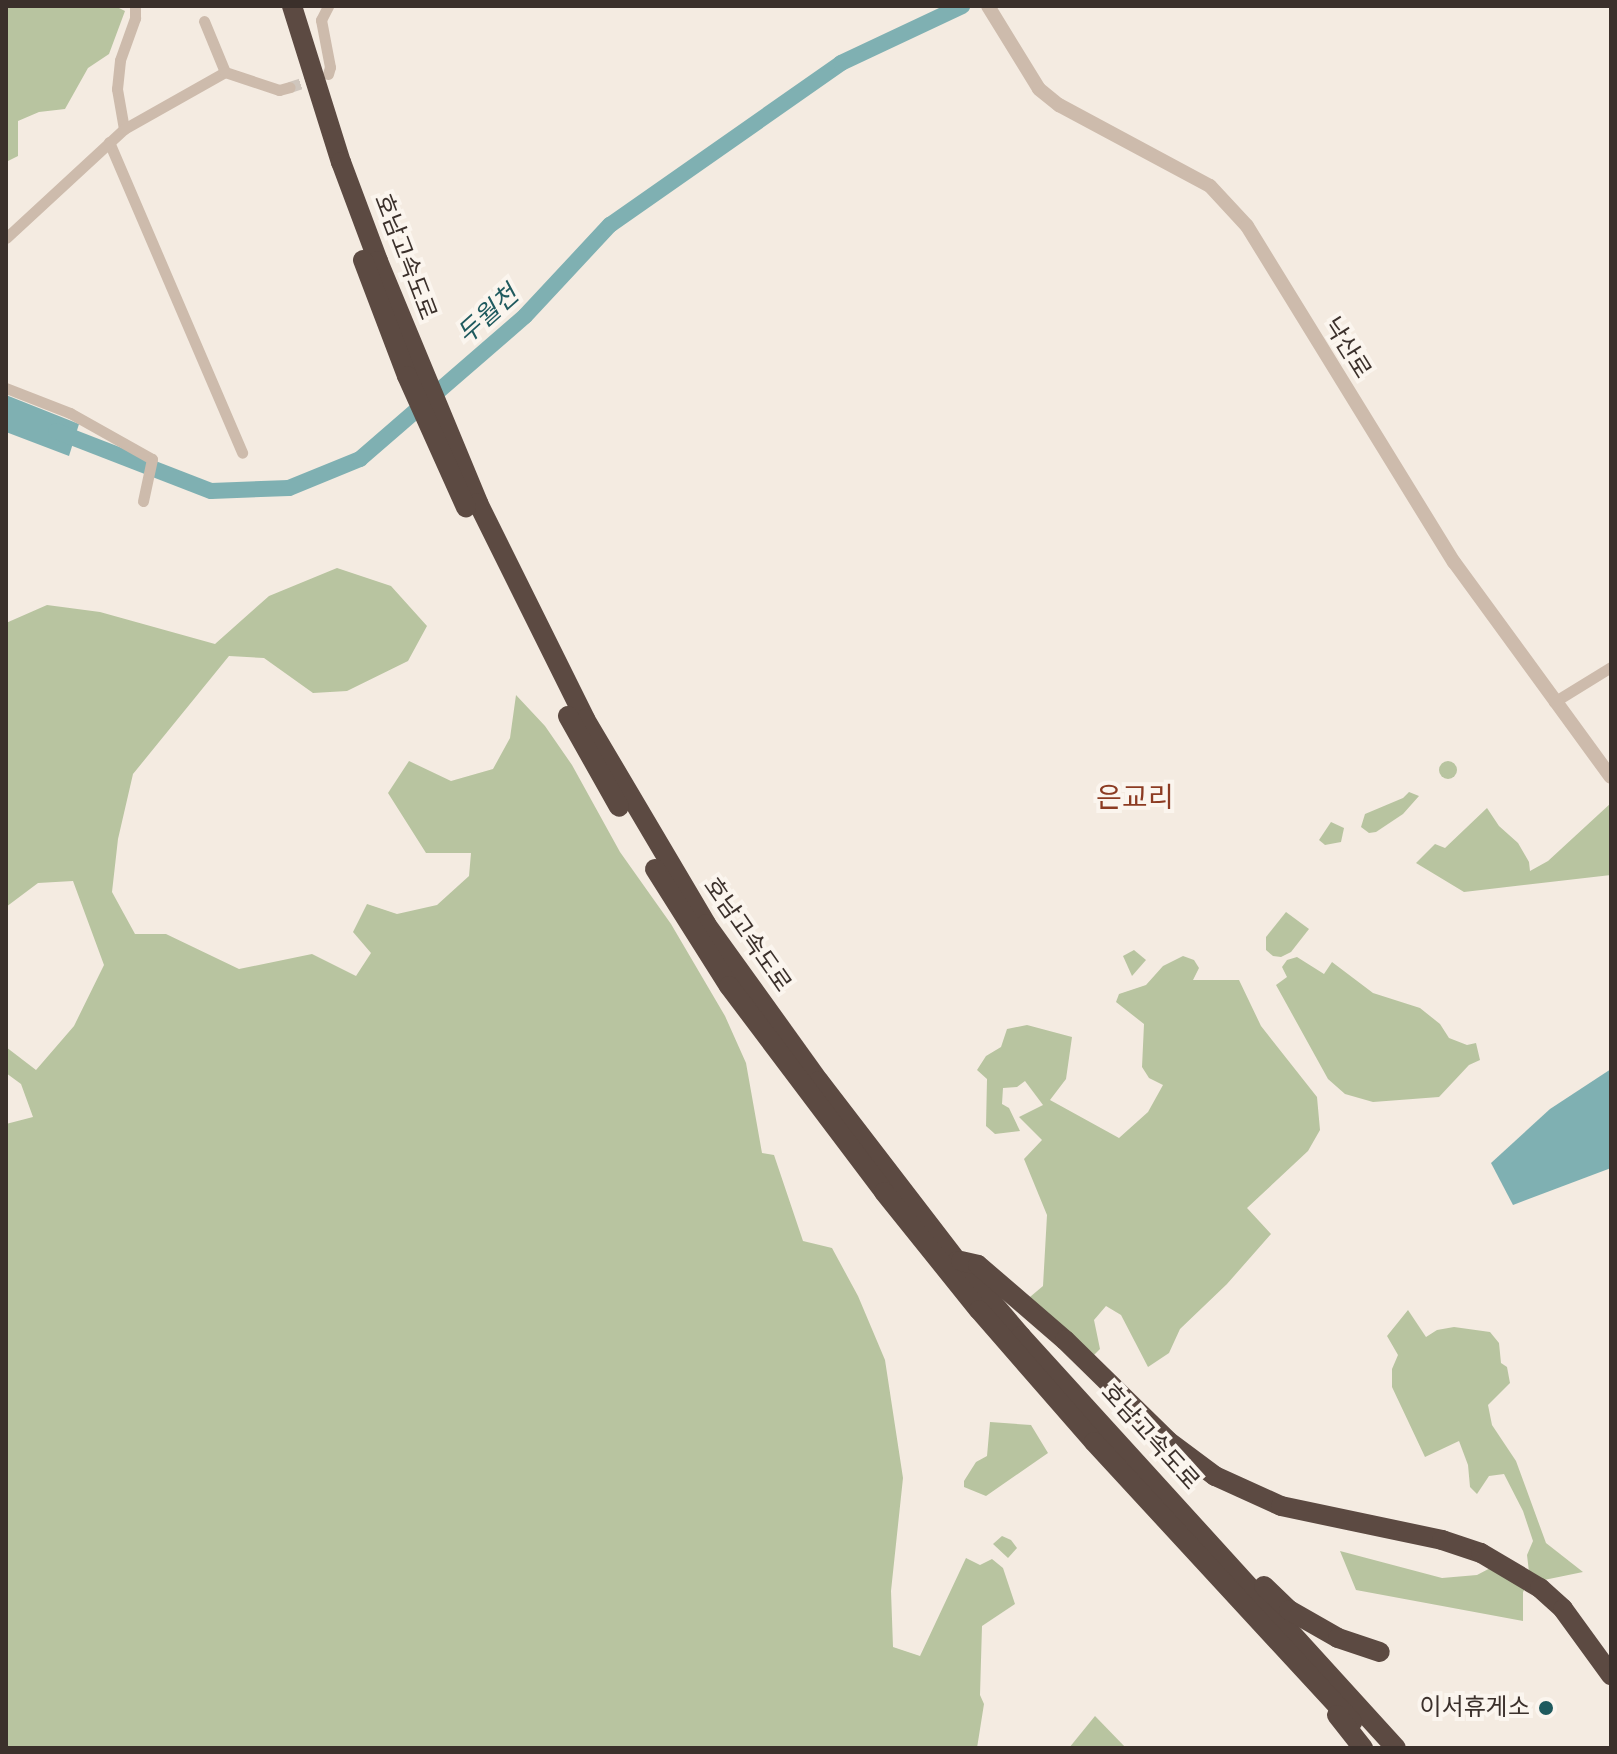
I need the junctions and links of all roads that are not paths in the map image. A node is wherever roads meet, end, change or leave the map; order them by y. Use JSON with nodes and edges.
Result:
{"nodes":[{"id":1,"x":135,"y":6,"type":"edge"},
{"id":2,"x":279,"y":6,"type":"edge"},
{"id":3,"x":292,"y":6,"type":"edge"},
{"id":4,"x":328,"y":6,"type":"edge"},
{"id":5,"x":988,"y":6,"type":"edge"},
{"id":6,"x":204,"y":21,"type":"dead end"},
{"id":7,"x":225,"y":72,"type":"junction"},
{"id":8,"x":328,"y":74,"type":"dead end"},
{"id":9,"x":290,"y":87,"type":"tunnel mouth"},
{"id":10,"x":124,"y":129,"type":"junction"},
{"id":11,"x":109,"y":142,"type":"junction"},
{"id":12,"x":6,"y":238,"type":"edge"},
{"id":13,"x":412,"y":367,"type":"junction"},
{"id":14,"x":6,"y":388,"type":"edge"},
{"id":15,"x":444,"y":443,"type":"junction"},
{"id":16,"x":242,"y":453,"type":"dead end"},
{"id":17,"x":143,"y":501,"type":"dead end"},
{"id":18,"x":1611,"y":667,"type":"edge"},
{"id":19,"x":1554,"y":702,"type":"junction"},
{"id":20,"x":1611,"y":777,"type":"edge"},
{"id":21,"x":957,"y":1261,"type":"junction"},
{"id":22,"x":1187,"y":1517,"type":"junction"},
{"id":23,"x":1380,"y":1652,"type":"dead end"},
{"id":24,"x":1298,"y":1665,"type":"junction"},
{"id":25,"x":1611,"y":1675,"type":"edge"},
{"id":26,"x":1363,"y":1748,"type":"edge"},
{"id":27,"x":1377,"y":1748,"type":"edge"},
{"id":28,"x":1396,"y":1748,"type":"edge"}],
"edges":[{"from":1,"to":10,"type":"street"},
{"from":2,"to":13,"type":"highway","name":"호남고속도로"},
{"from":3,"to":13,"type":"highway","name":"호남고속도로"},
{"from":4,"to":8,"type":"street"},
{"from":5,"to":19,"type":"street","name":"낙산로"},
{"from":6,"to":7,"type":"street"},
{"from":7,"to":9,"type":"street"},
{"from":7,"to":10,"type":"street"},
{"from":10,"to":11,"type":"street"},
{"from":11,"to":12,"type":"street"},
{"from":11,"to":16,"type":"street"},
{"from":13,"to":15,"type":"highway","name":"호남고속도로"},
{"from":14,"to":17,"type":"street"},
{"from":15,"to":21,"type":"highway","name":"호남고속도로"},
{"from":15,"to":24,"type":"highway","name":"호남고속도로"},
{"from":18,"to":19,"type":"street"},
{"from":19,"to":20,"type":"street","name":"낙산로"},
{"from":21,"to":22,"type":"highway","name":"호남고속도로"},
{"from":21,"to":25,"type":"highway"},
{"from":22,"to":23,"type":"highway"},
{"from":22,"to":28,"type":"highway","name":"호남고속도로"},
{"from":24,"to":26,"type":"highway"},
{"from":24,"to":27,"type":"highway","name":"호남고속도로"}]}
